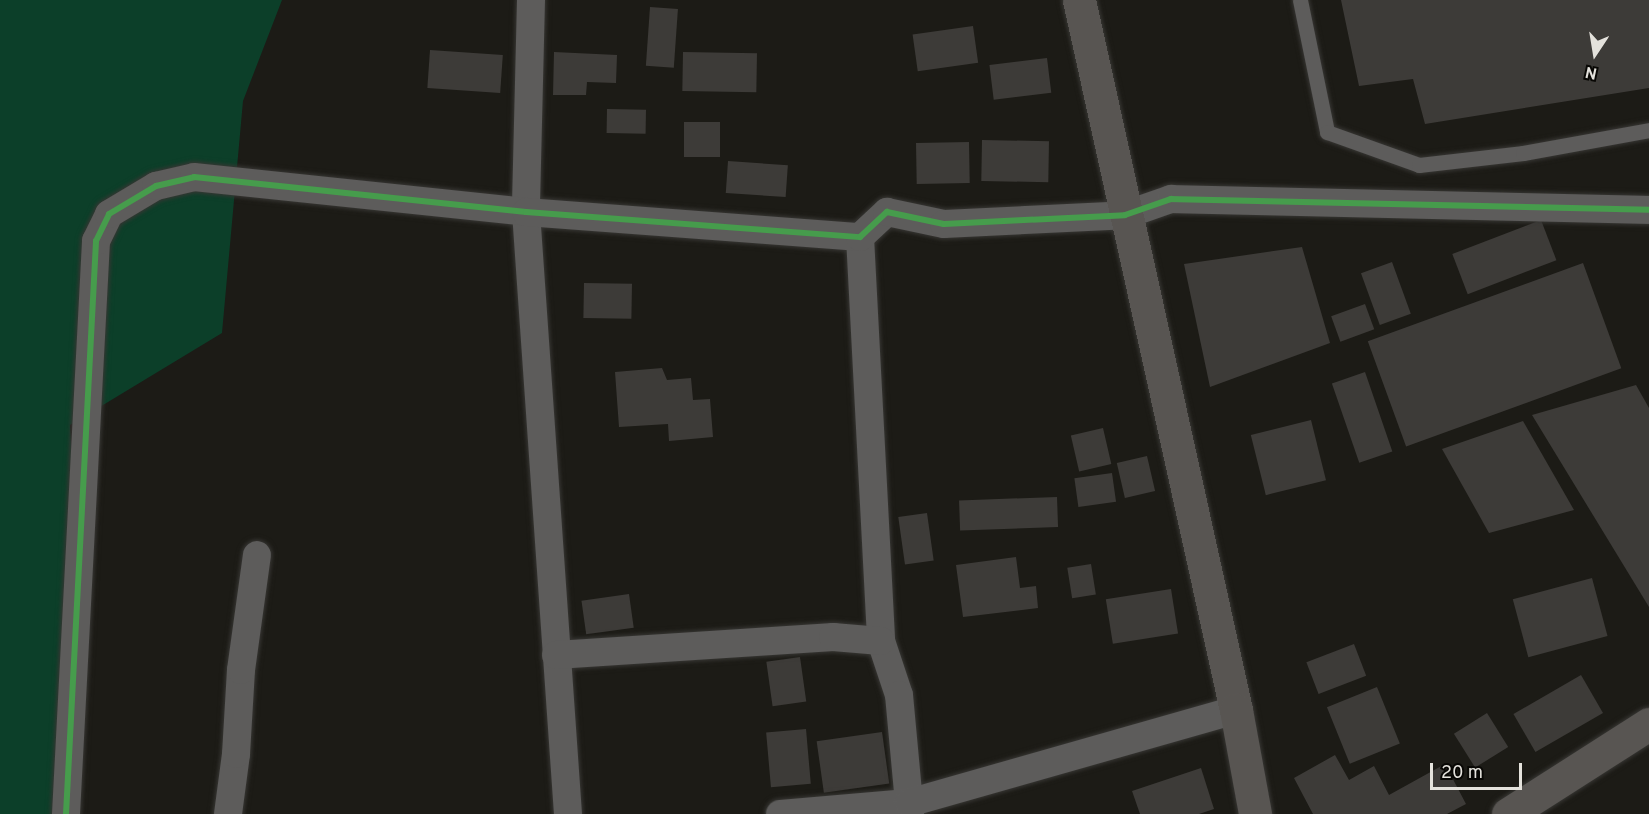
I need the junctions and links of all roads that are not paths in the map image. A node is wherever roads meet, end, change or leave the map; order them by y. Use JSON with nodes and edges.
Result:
{"nodes":[{"id":1,"x":531,"y":0,"type":"edge"},
{"id":2,"x":1079,"y":0,"type":"edge"},
{"id":3,"x":1300,"y":0,"type":"edge"},
{"id":4,"x":1649,"y":130,"type":"edge"},
{"id":5,"x":1649,"y":210,"type":"edge"},
{"id":6,"x":526,"y":212,"type":"junction"},
{"id":7,"x":1125,"y":215,"type":"junction"},
{"id":8,"x":860,"y":237,"type":"junction"},
{"id":9,"x":257,"y":555,"type":"dead end"},
{"id":10,"x":881,"y":641,"type":"junction"},
{"id":11,"x":556,"y":655,"type":"junction"},
{"id":12,"x":1236,"y":710,"type":"junction"},
{"id":13,"x":1649,"y":724,"type":"edge"},
{"id":14,"x":909,"y":809,"type":"edge"},
{"id":15,"x":66,"y":814,"type":"edge"},
{"id":16,"x":228,"y":814,"type":"edge"},
{"id":17,"x":568,"y":814,"type":"edge"},
{"id":18,"x":780,"y":814,"type":"edge"},
{"id":19,"x":1255,"y":814,"type":"edge"},
{"id":20,"x":1508,"y":814,"type":"edge"}],
"edges":[{"from":1,"to":6,"type":"street"},
{"from":2,"to":7,"type":"street"},
{"from":3,"to":4,"type":"lane"},
{"from":5,"to":7,"type":"street"},
{"from":6,"to":8,"type":"street"},
{"from":6,"to":11,"type":"street"},
{"from":6,"to":15,"type":"street"},
{"from":7,"to":8,"type":"street"},
{"from":7,"to":12,"type":"street"},
{"from":8,"to":10,"type":"street"},
{"from":9,"to":16,"type":"street"},
{"from":10,"to":11,"type":"street"},
{"from":10,"to":14,"type":"street"},
{"from":11,"to":17,"type":"street"},
{"from":12,"to":14,"type":"street"},
{"from":12,"to":19,"type":"street"},
{"from":13,"to":20,"type":"street"},
{"from":14,"to":18,"type":"street"}]}
